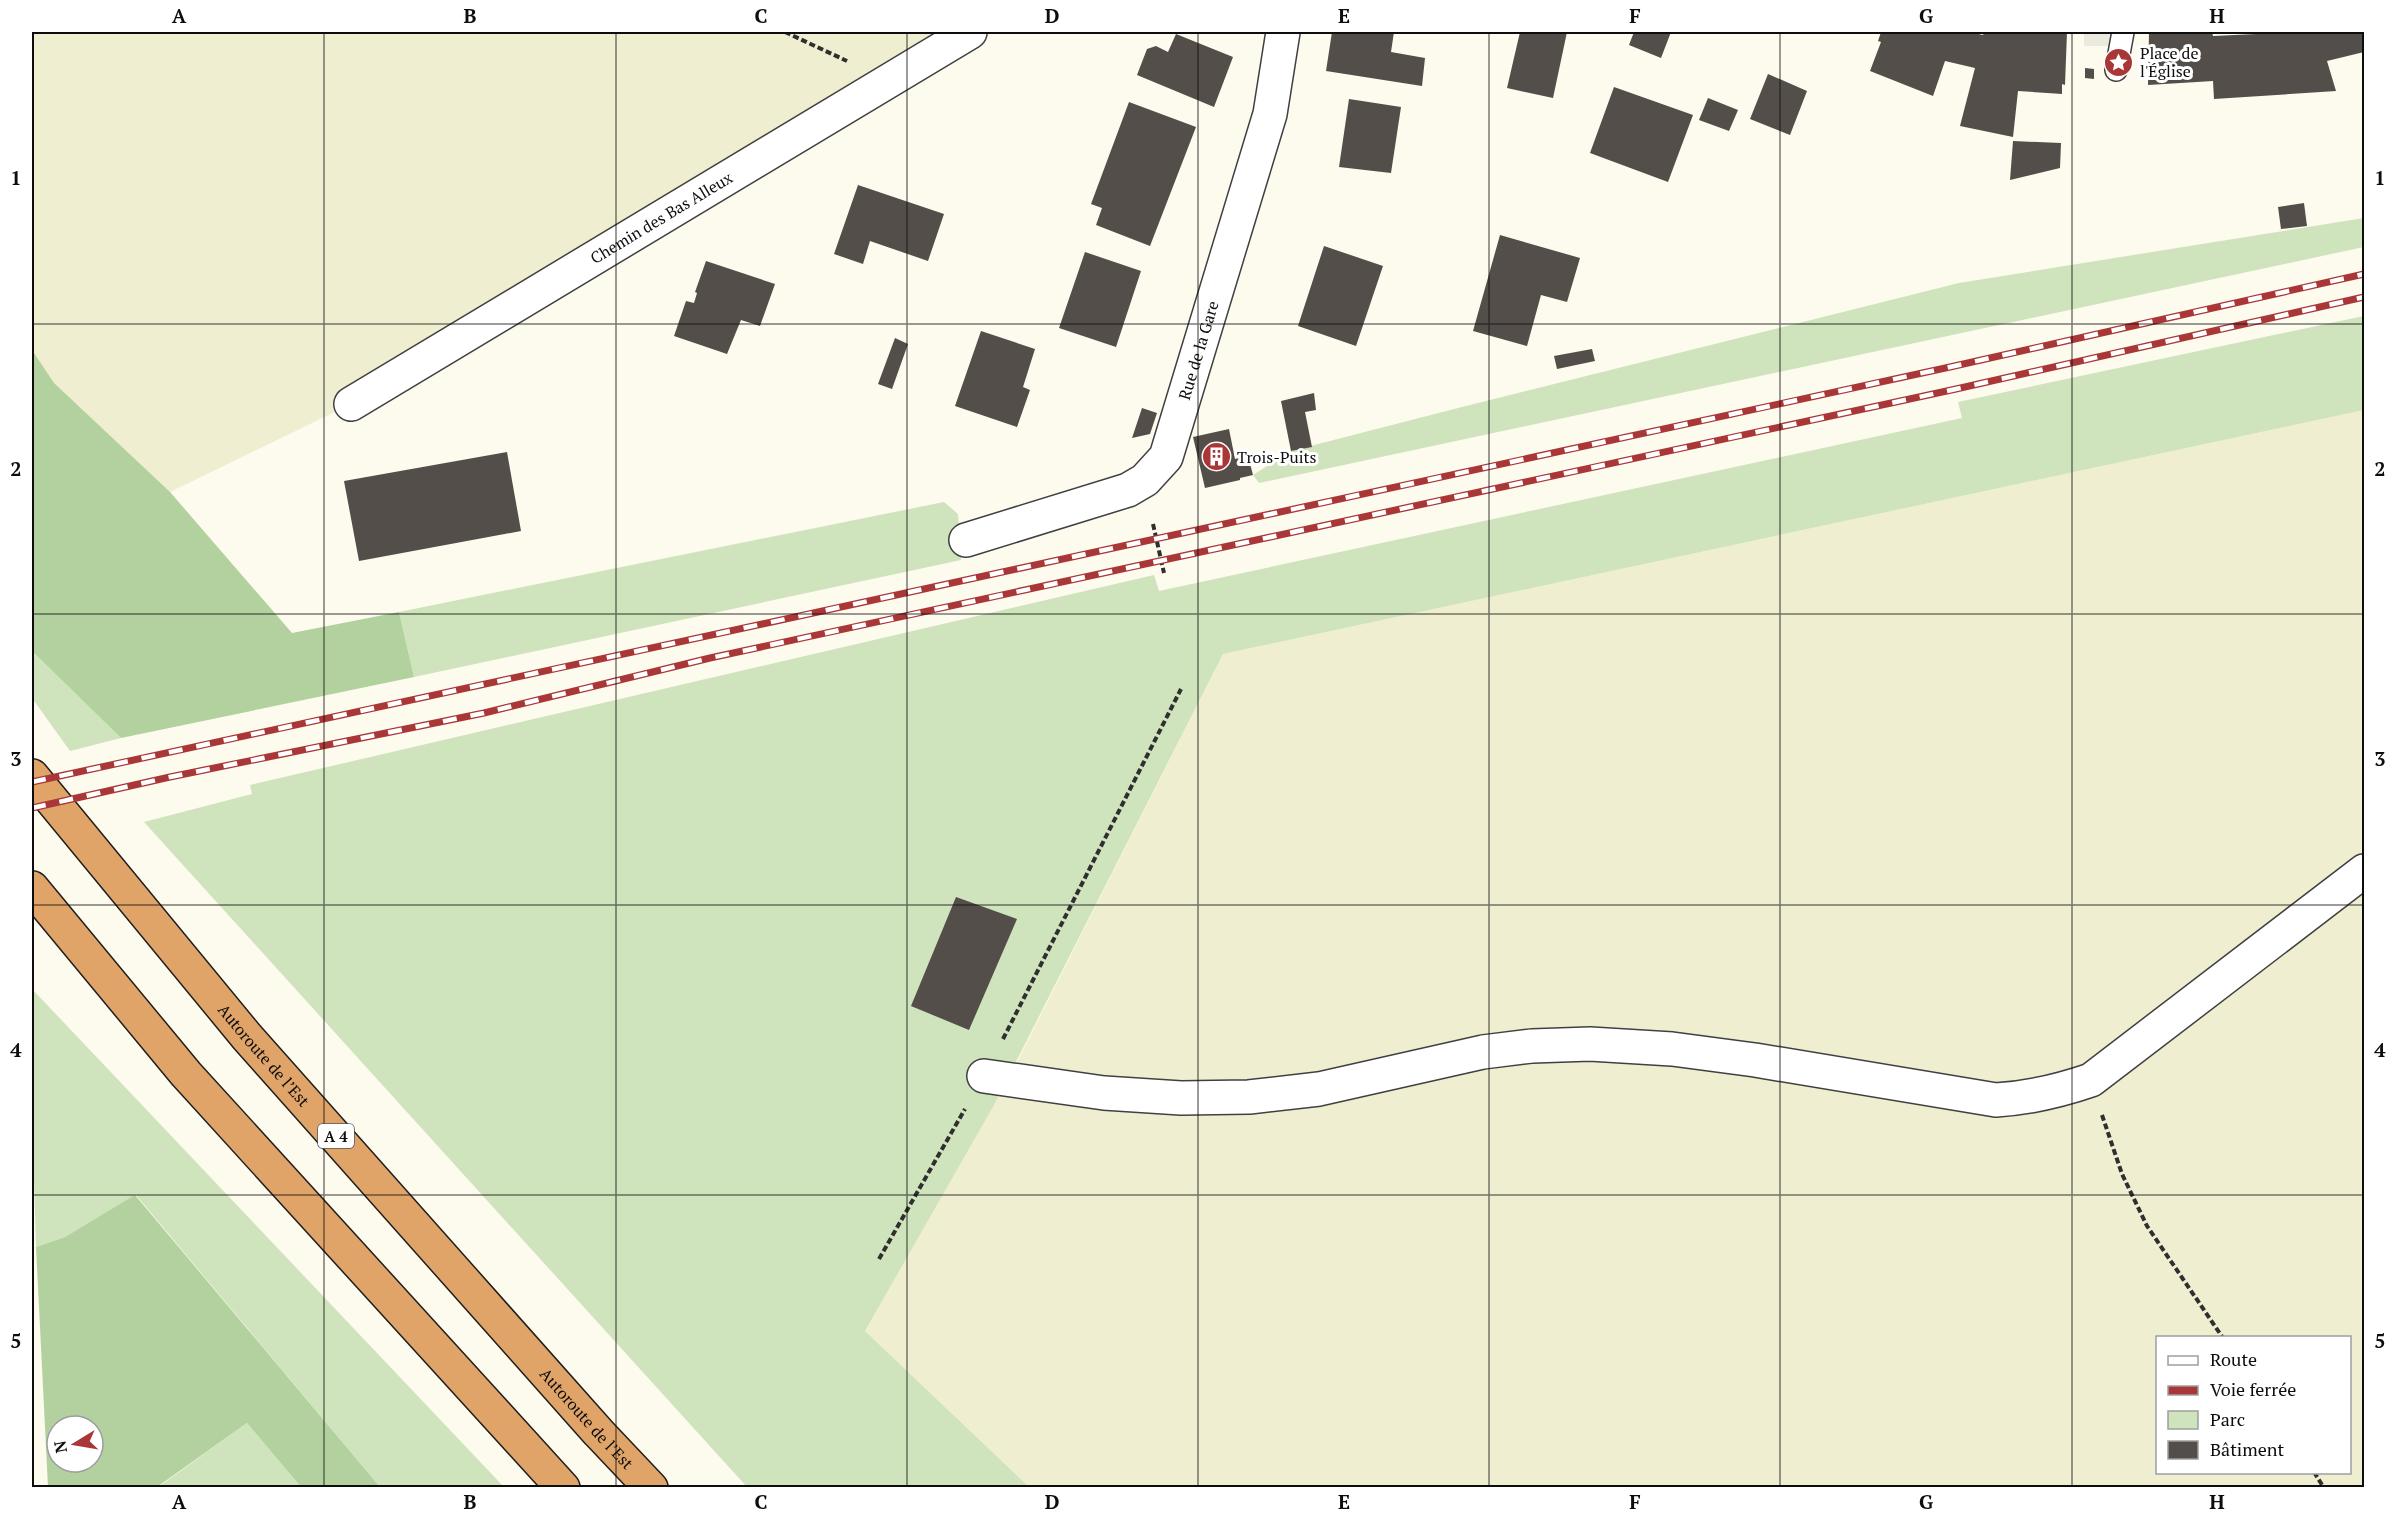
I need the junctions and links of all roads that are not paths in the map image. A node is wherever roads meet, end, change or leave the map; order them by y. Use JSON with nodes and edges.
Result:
{"nodes":[{"id":1,"x":970,"y":32,"type":"edge"},
{"id":2,"x":1283,"y":32,"type":"edge"},
{"id":3,"x":2122,"y":32,"type":"edge"},
{"id":4,"x":2116,"y":70,"type":"dead end"},
{"id":5,"x":351,"y":404,"type":"dead end"},
{"id":6,"x":966,"y":540,"type":"dead end"},
{"id":7,"x":32,"y":776,"type":"edge"},
{"id":8,"x":2364,"y":871,"type":"edge"},
{"id":9,"x":32,"y":888,"type":"edge"},
{"id":10,"x":984,"y":1076,"type":"road end"},
{"id":11,"x":563,"y":1488,"type":"edge"},
{"id":12,"x":651,"y":1488,"type":"edge"}],
"edges":[{"from":1,"to":5,"type":"street","name":"Chemin des Bas Alleux"},
{"from":2,"to":6,"type":"street","name":"Rue de la Gare"},
{"from":3,"to":4,"type":"lane"},
{"from":7,"to":12,"type":"highway","name":"Autoroute de l’Est","number":"A 4"},
{"from":8,"to":10,"type":"street"},
{"from":9,"to":11,"type":"highway"}]}
